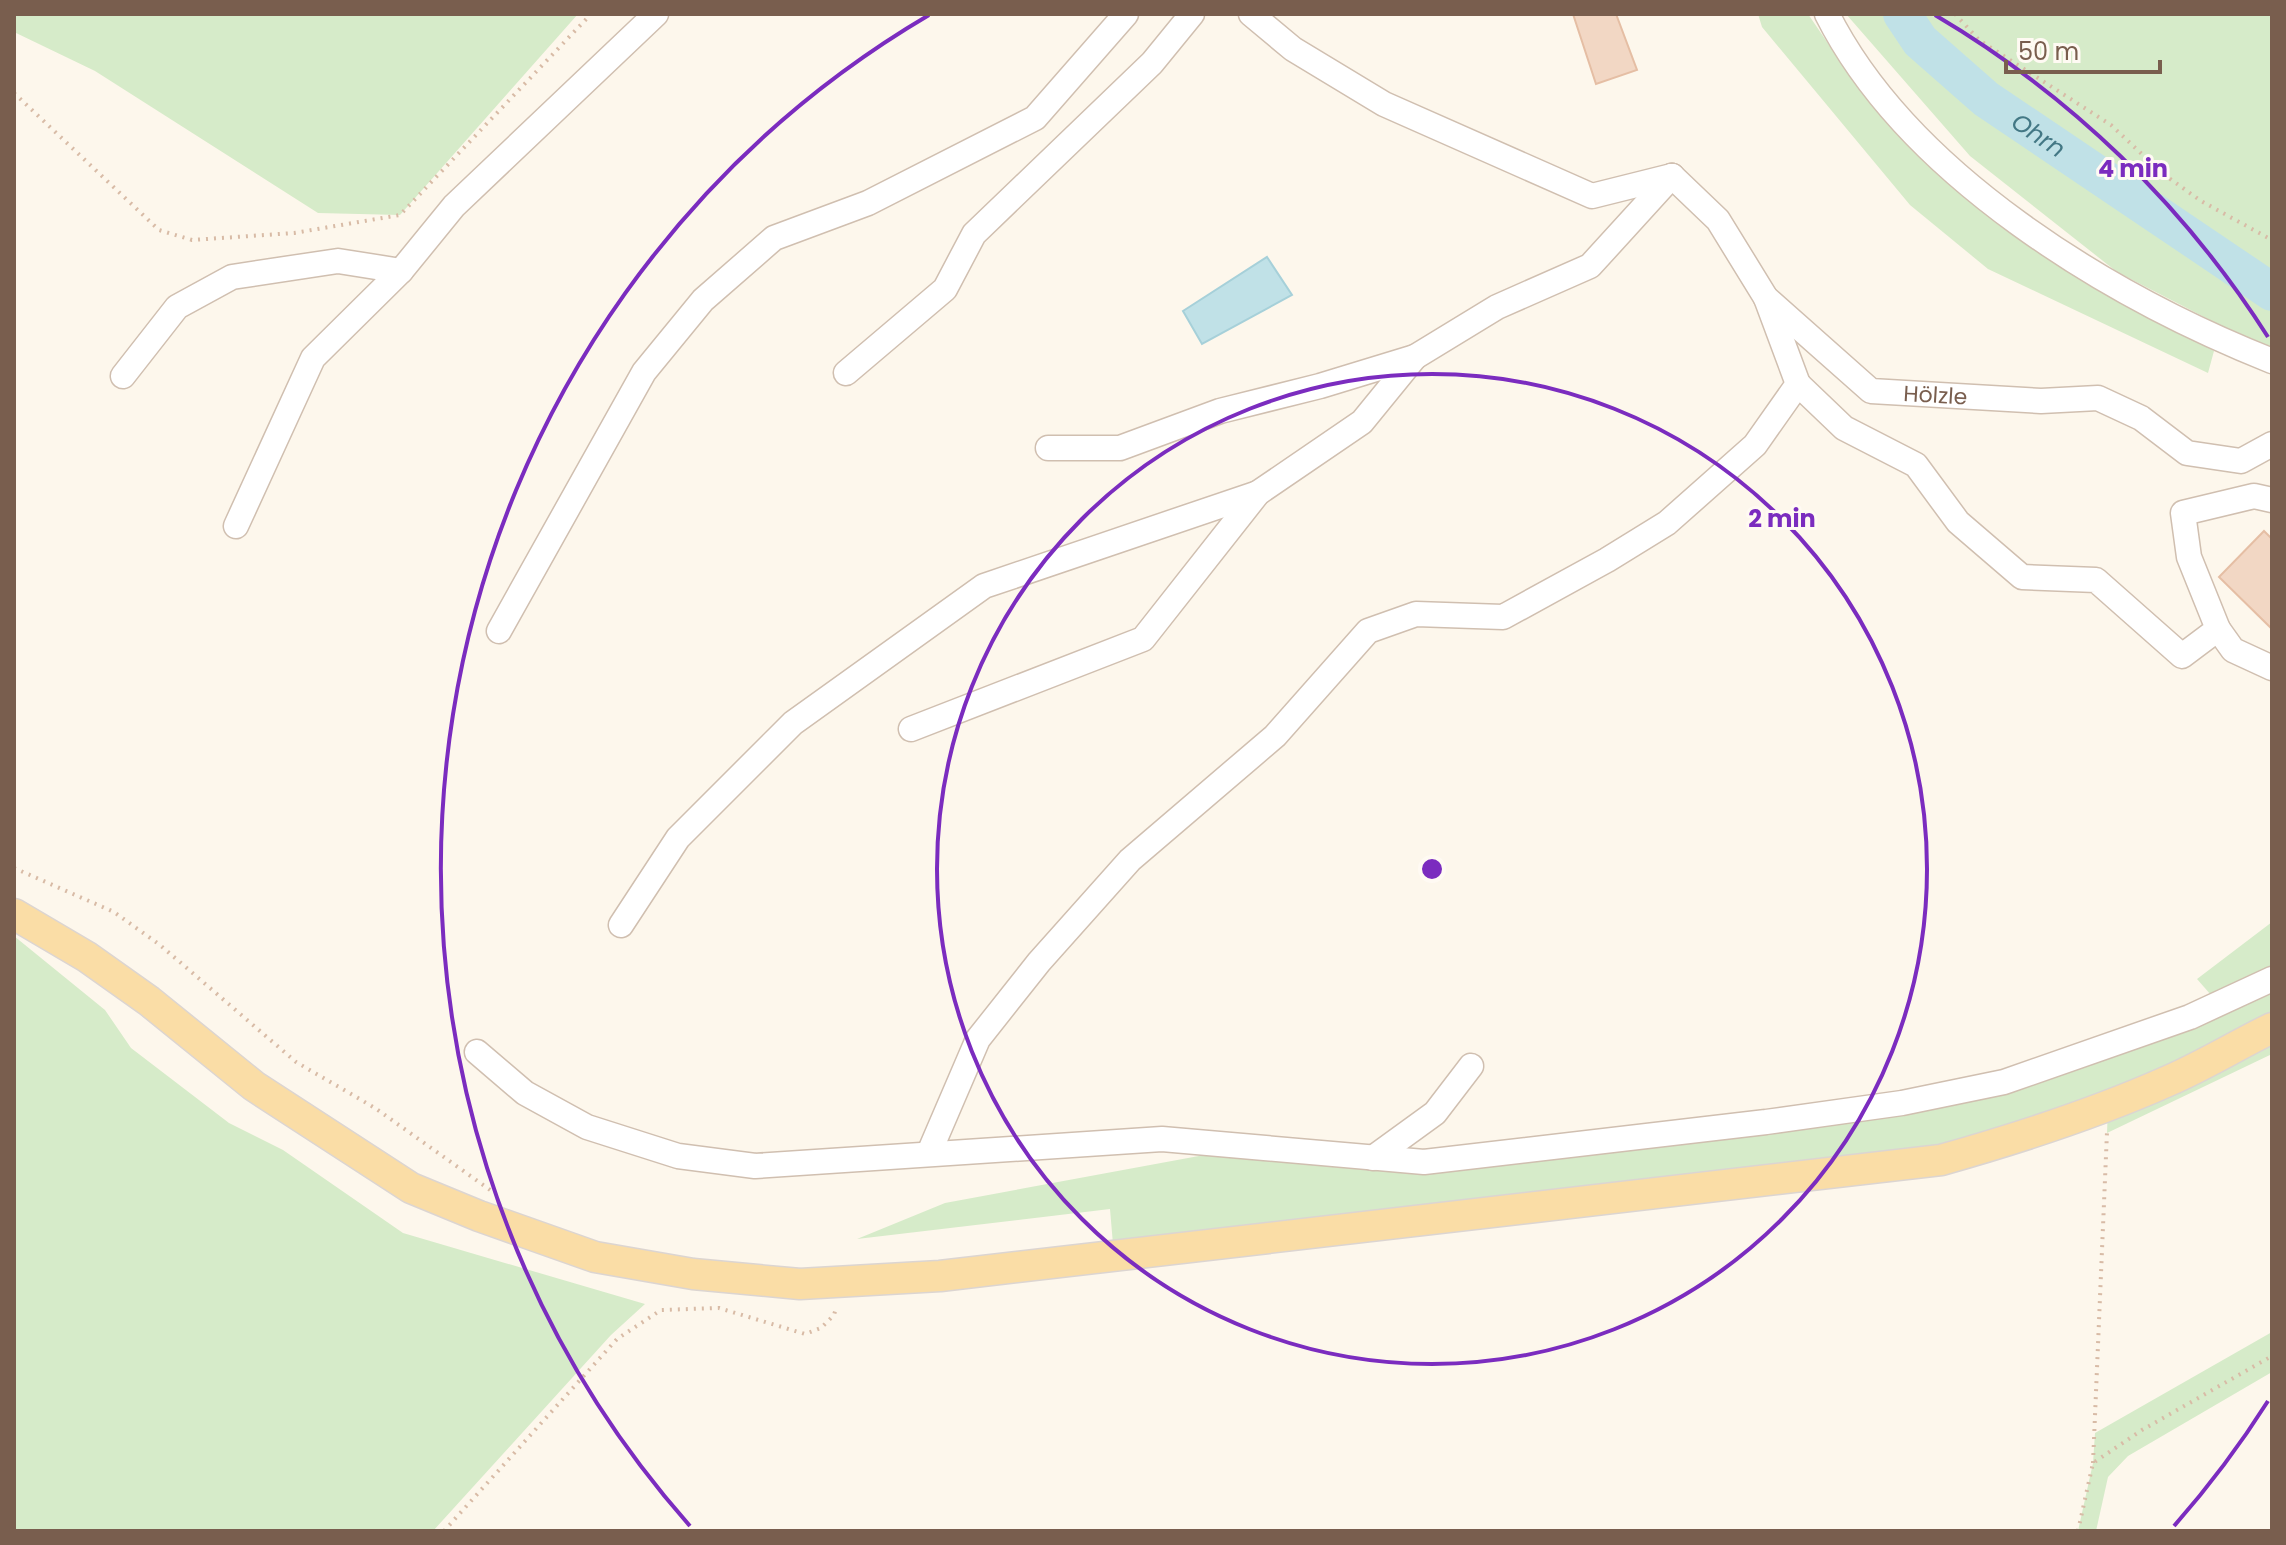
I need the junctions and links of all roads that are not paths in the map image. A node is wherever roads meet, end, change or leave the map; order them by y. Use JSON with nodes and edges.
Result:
{"nodes":[{"id":1,"x":656,"y":14,"type":"edge"},
{"id":2,"x":1126,"y":14,"type":"edge"},
{"id":3,"x":1192,"y":14,"type":"edge"},
{"id":4,"x":1251,"y":14,"type":"edge"},
{"id":5,"x":1827,"y":14,"type":"edge"},
{"id":6,"x":1672,"y":176,"type":"junction"},
{"id":7,"x":401,"y":271,"type":"junction"},
{"id":8,"x":1766,"y":298,"type":"junction"},
{"id":9,"x":1415,"y":357,"type":"junction"},
{"id":10,"x":2272,"y":361,"type":"edge"},
{"id":11,"x":846,"y":373,"type":"dead end"},
{"id":12,"x":123,"y":376,"type":"dead end"},
{"id":13,"x":1798,"y":384,"type":"junction"},
{"id":14,"x":2272,"y":444,"type":"edge"},
{"id":15,"x":1048,"y":448,"type":"dead end"},
{"id":16,"x":1258,"y":493,"type":"junction"},
{"id":17,"x":2272,"y":500,"type":"edge"},
{"id":18,"x":236,"y":526,"type":"dead end"},
{"id":19,"x":2218,"y":629,"type":"junction"},
{"id":20,"x":499,"y":631,"type":"dead end"},
{"id":21,"x":2272,"y":668,"type":"edge"},
{"id":22,"x":911,"y":729,"type":"dead end"},
{"id":23,"x":14,"y":914,"type":"edge"},
{"id":24,"x":621,"y":925,"type":"dead end"},
{"id":25,"x":2272,"y":979,"type":"edge"},
{"id":26,"x":2272,"y":1028,"type":"edge"},
{"id":27,"x":477,"y":1052,"type":"dead end"},
{"id":28,"x":1471,"y":1066,"type":"dead end"},
{"id":29,"x":929,"y":1153,"type":"junction"},
{"id":30,"x":1373,"y":1158,"type":"junction"}],
"edges":[{"from":1,"to":7,"type":"street"},
{"from":2,"to":20,"type":"street"},
{"from":3,"to":11,"type":"street"},
{"from":4,"to":6,"type":"street"},
{"from":5,"to":10,"type":"street"},
{"from":6,"to":8,"type":"street","name":"Hölzle"},
{"from":6,"to":9,"type":"street"},
{"from":7,"to":12,"type":"street"},
{"from":7,"to":18,"type":"street"},
{"from":8,"to":13,"type":"street"},
{"from":8,"to":14,"type":"street","name":"Hölzle"},
{"from":9,"to":15,"type":"street"},
{"from":9,"to":16,"type":"street"},
{"from":13,"to":19,"type":"street"},
{"from":13,"to":29,"type":"street"},
{"from":16,"to":22,"type":"street"},
{"from":16,"to":24,"type":"street"},
{"from":17,"to":19,"type":"street"},
{"from":19,"to":21,"type":"street"},
{"from":23,"to":26,"type":"main road"},
{"from":25,"to":30,"type":"street"},
{"from":27,"to":29,"type":"street"},
{"from":28,"to":30,"type":"street"},
{"from":29,"to":30,"type":"street"}]}
